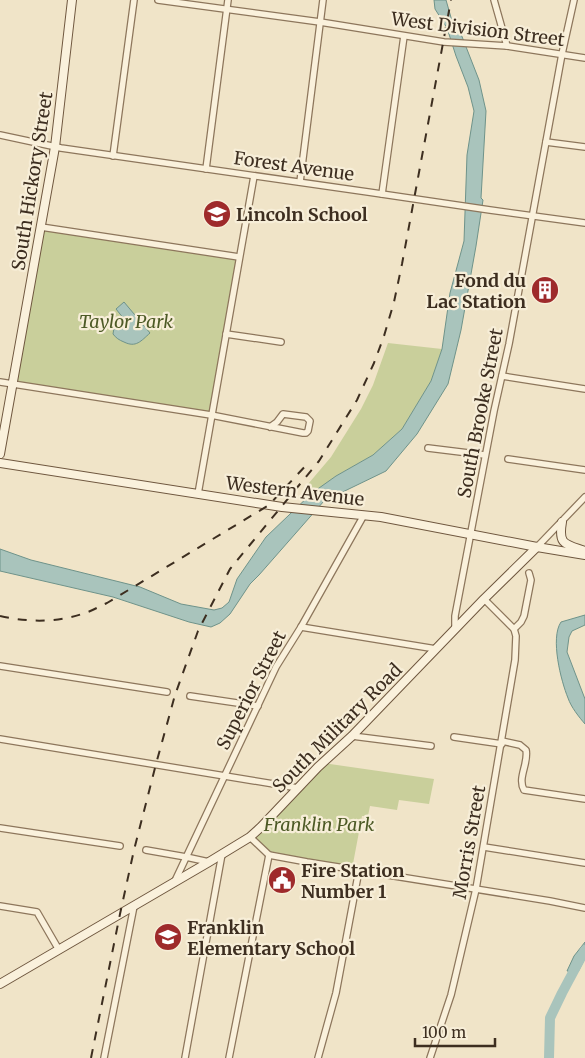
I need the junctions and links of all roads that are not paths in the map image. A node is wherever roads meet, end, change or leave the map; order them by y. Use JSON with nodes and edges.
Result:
{"nodes":[{"id":1,"x":72,"y":0,"type":"edge"},
{"id":2,"x":134,"y":0,"type":"edge"},
{"id":3,"x":158,"y":0,"type":"edge"},
{"id":4,"x":228,"y":0,"type":"edge"},
{"id":5,"x":323,"y":0,"type":"edge"},
{"id":6,"x":494,"y":0,"type":"edge"},
{"id":7,"x":570,"y":0,"type":"edge"},
{"id":8,"x":574,"y":0,"type":"edge"},
{"id":9,"x":227,"y":10,"type":"junction"},
{"id":10,"x":320,"y":22,"type":"junction"},
{"id":11,"x":404,"y":36,"type":"junction"},
{"id":12,"x":507,"y":46,"type":"junction"},
{"id":13,"x":562,"y":54,"type":"junction"},
{"id":14,"x":585,"y":58,"type":"edge"},
{"id":15,"x":0,"y":135,"type":"edge"},
{"id":16,"x":546,"y":142,"type":"junction"},
{"id":17,"x":55,"y":147,"type":"junction"},
{"id":18,"x":585,"y":147,"type":"edge"},
{"id":19,"x":113,"y":156,"type":"junction"},
{"id":20,"x":206,"y":169,"type":"junction"},
{"id":21,"x":254,"y":176,"type":"junction"},
{"id":22,"x":300,"y":182,"type":"junction"},
{"id":23,"x":382,"y":194,"type":"junction"},
{"id":24,"x":533,"y":216,"type":"junction"},
{"id":25,"x":585,"y":222,"type":"edge"},
{"id":26,"x":41,"y":227,"type":"junction"},
{"id":27,"x":240,"y":257,"type":"junction"},
{"id":28,"x":226,"y":334,"type":"junction"},
{"id":29,"x":281,"y":342,"type":"dead end"},
{"id":30,"x":502,"y":376,"type":"junction"},
{"id":31,"x":0,"y":382,"type":"edge"},
{"id":32,"x":12,"y":385,"type":"junction"},
{"id":33,"x":585,"y":389,"type":"edge"},
{"id":34,"x":211,"y":415,"type":"junction"},
{"id":35,"x":270,"y":427,"type":"junction"},
{"id":36,"x":428,"y":448,"type":"dead end"},
{"id":37,"x":0,"y":454,"type":"edge"},
{"id":38,"x":485,"y":455,"type":"junction"},
{"id":39,"x":508,"y":459,"type":"dead end"},
{"id":40,"x":0,"y":463,"type":"edge"},
{"id":41,"x":585,"y":470,"type":"edge"},
{"id":42,"x":198,"y":494,"type":"junction"},
{"id":43,"x":585,"y":497,"type":"edge"},
{"id":44,"x":364,"y":515,"type":"junction"},
{"id":45,"x":562,"y":522,"type":"junction"},
{"id":46,"x":472,"y":534,"type":"junction"},
{"id":47,"x":537,"y":547,"type":"junction"},
{"id":48,"x":585,"y":553,"type":"edge"},
{"id":49,"x":529,"y":573,"type":"dead end"},
{"id":50,"x":484,"y":599,"type":"junction"},
{"id":51,"x":301,"y":627,"type":"junction"},
{"id":52,"x":454,"y":629,"type":"junction"},
{"id":53,"x":514,"y":629,"type":"junction"},
{"id":54,"x":436,"y":648,"type":"junction"},
{"id":55,"x":0,"y":666,"type":"edge"},
{"id":56,"x":167,"y":692,"type":"dead end"},
{"id":57,"x":190,"y":696,"type":"dead end"},
{"id":58,"x":258,"y":706,"type":"junction"},
{"id":59,"x":352,"y":736,"type":"junction"},
{"id":60,"x":454,"y":737,"type":"dead end"},
{"id":61,"x":0,"y":739,"type":"edge"},
{"id":62,"x":502,"y":743,"type":"junction"},
{"id":63,"x":431,"y":747,"type":"dead end"},
{"id":64,"x":225,"y":775,"type":"junction"},
{"id":65,"x":298,"y":788,"type":"junction"},
{"id":66,"x":585,"y":799,"type":"edge"},
{"id":67,"x":0,"y":828,"type":"edge"},
{"id":68,"x":250,"y":836,"type":"junction"},
{"id":69,"x":120,"y":846,"type":"dead end"},
{"id":70,"x":484,"y":847,"type":"junction"},
{"id":71,"x":146,"y":850,"type":"dead end"},
{"id":72,"x":222,"y":854,"type":"junction"},
{"id":73,"x":269,"y":855,"type":"junction"},
{"id":74,"x":186,"y":857,"type":"junction"},
{"id":75,"x":208,"y":862,"type":"junction"},
{"id":76,"x":585,"y":863,"type":"edge"},
{"id":77,"x":359,"y":870,"type":"junction"},
{"id":78,"x":174,"y":883,"type":"junction"},
{"id":79,"x":476,"y":889,"type":"junction"},
{"id":80,"x":0,"y":906,"type":"edge"},
{"id":81,"x":134,"y":906,"type":"junction"},
{"id":82,"x":585,"y":908,"type":"edge"},
{"id":83,"x":59,"y":950,"type":"junction"},
{"id":84,"x":0,"y":984,"type":"edge"},
{"id":85,"x":104,"y":1058,"type":"edge"},
{"id":86,"x":185,"y":1058,"type":"edge"},
{"id":87,"x":229,"y":1058,"type":"edge"},
{"id":88,"x":318,"y":1058,"type":"edge"},
{"id":89,"x":430,"y":1058,"type":"edge"}],
"edges":[{"from":1,"to":17,"type":"street","name":"South Hickory Street"},
{"from":2,"to":19,"type":"street"},
{"from":3,"to":9,"type":"street","name":"West Division Street"},
{"from":4,"to":9,"type":"street"},
{"from":5,"to":10,"type":"street"},
{"from":6,"to":12,"type":"street"},
{"from":7,"to":8,"type":"street"},
{"from":8,"to":13,"type":"street","name":"South Brooke Street"},
{"from":9,"to":10,"type":"street","name":"West Division Street"},
{"from":9,"to":20,"type":"street"},
{"from":10,"to":11,"type":"street","name":"West Division Street"},
{"from":10,"to":22,"type":"street"},
{"from":11,"to":12,"type":"street","name":"West Division Street"},
{"from":11,"to":23,"type":"street"},
{"from":12,"to":13,"type":"street","name":"West Division Street"},
{"from":13,"to":14,"type":"street","name":"West Division Street"},
{"from":13,"to":16,"type":"street","name":"South Brooke Street"},
{"from":15,"to":17,"type":"street","name":"Forest Avenue"},
{"from":16,"to":18,"type":"street"},
{"from":16,"to":24,"type":"street","name":"South Brooke Street"},
{"from":17,"to":19,"type":"street","name":"Forest Avenue"},
{"from":17,"to":26,"type":"street","name":"South Hickory Street"},
{"from":19,"to":20,"type":"street","name":"Forest Avenue"},
{"from":20,"to":21,"type":"street","name":"Forest Avenue"},
{"from":21,"to":22,"type":"street","name":"Forest Avenue"},
{"from":21,"to":27,"type":"street"},
{"from":22,"to":23,"type":"street","name":"Forest Avenue"},
{"from":23,"to":24,"type":"street","name":"Forest Avenue"},
{"from":24,"to":25,"type":"street","name":"Forest Avenue"},
{"from":24,"to":30,"type":"street","name":"South Brooke Street"},
{"from":26,"to":27,"type":"street"},
{"from":26,"to":32,"type":"street","name":"South Hickory Street"},
{"from":27,"to":28,"type":"street"},
{"from":28,"to":29,"type":"street"},
{"from":28,"to":34,"type":"street"},
{"from":30,"to":33,"type":"street"},
{"from":30,"to":38,"type":"street","name":"South Brooke Street"},
{"from":31,"to":32,"type":"street"},
{"from":32,"to":34,"type":"street"},
{"from":32,"to":37,"type":"street","name":"South Hickory Street"},
{"from":34,"to":35,"type":"street"},
{"from":34,"to":42,"type":"street"},
{"from":35,"to":35,"type":"street"},
{"from":36,"to":38,"type":"street"},
{"from":38,"to":46,"type":"street","name":"South Brooke Street"},
{"from":39,"to":41,"type":"street"},
{"from":40,"to":42,"type":"street","name":"Western Avenue"},
{"from":42,"to":44,"type":"street","name":"Western Avenue"},
{"from":43,"to":45,"type":"street","name":"South Military Road"},
{"from":44,"to":46,"type":"street","name":"Western Avenue"},
{"from":44,"to":51,"type":"street","name":"Superior Street"},
{"from":45,"to":47,"type":"street","name":"South Military Road"},
{"from":45,"to":48,"type":"street"},
{"from":46,"to":47,"type":"street","name":"Western Avenue"},
{"from":46,"to":52,"type":"street","name":"South Brooke Street"},
{"from":47,"to":48,"type":"street","name":"Western Avenue"},
{"from":47,"to":50,"type":"street","name":"South Military Road"},
{"from":49,"to":53,"type":"street"},
{"from":50,"to":52,"type":"street","name":"South Military Road"},
{"from":50,"to":53,"type":"street"},
{"from":51,"to":54,"type":"street"},
{"from":51,"to":58,"type":"street","name":"Superior Street"},
{"from":52,"to":54,"type":"street","name":"South Military Road"},
{"from":53,"to":62,"type":"street","name":"Morris Street"},
{"from":54,"to":59,"type":"street","name":"South Military Road"},
{"from":55,"to":56,"type":"street"},
{"from":57,"to":58,"type":"street"},
{"from":58,"to":64,"type":"street","name":"Superior Street"},
{"from":59,"to":63,"type":"street"},
{"from":59,"to":65,"type":"street","name":"South Military Road"},
{"from":60,"to":62,"type":"street"},
{"from":61,"to":64,"type":"street"},
{"from":62,"to":66,"type":"street"},
{"from":62,"to":70,"type":"street","name":"Morris Street"},
{"from":64,"to":65,"type":"street"},
{"from":64,"to":74,"type":"street","name":"Superior Street"},
{"from":65,"to":68,"type":"street","name":"South Military Road"},
{"from":67,"to":69,"type":"street"},
{"from":68,"to":72,"type":"street","name":"South Military Road"},
{"from":68,"to":73,"type":"street"},
{"from":70,"to":76,"type":"street"},
{"from":70,"to":79,"type":"street","name":"Morris Street"},
{"from":71,"to":74,"type":"street"},
{"from":72,"to":75,"type":"street","name":"South Military Road"},
{"from":72,"to":86,"type":"street"},
{"from":73,"to":77,"type":"street"},
{"from":73,"to":87,"type":"street"},
{"from":74,"to":75,"type":"street"},
{"from":74,"to":78,"type":"street","name":"Superior Street"},
{"from":75,"to":78,"type":"street","name":"South Military Road"},
{"from":77,"to":79,"type":"street"},
{"from":77,"to":88,"type":"street"},
{"from":78,"to":81,"type":"street","name":"South Military Road"},
{"from":79,"to":82,"type":"street"},
{"from":79,"to":89,"type":"street","name":"Morris Street"},
{"from":80,"to":83,"type":"street"},
{"from":81,"to":83,"type":"street","name":"South Military Road"},
{"from":81,"to":85,"type":"street"},
{"from":83,"to":84,"type":"street","name":"South Military Road"}]}
